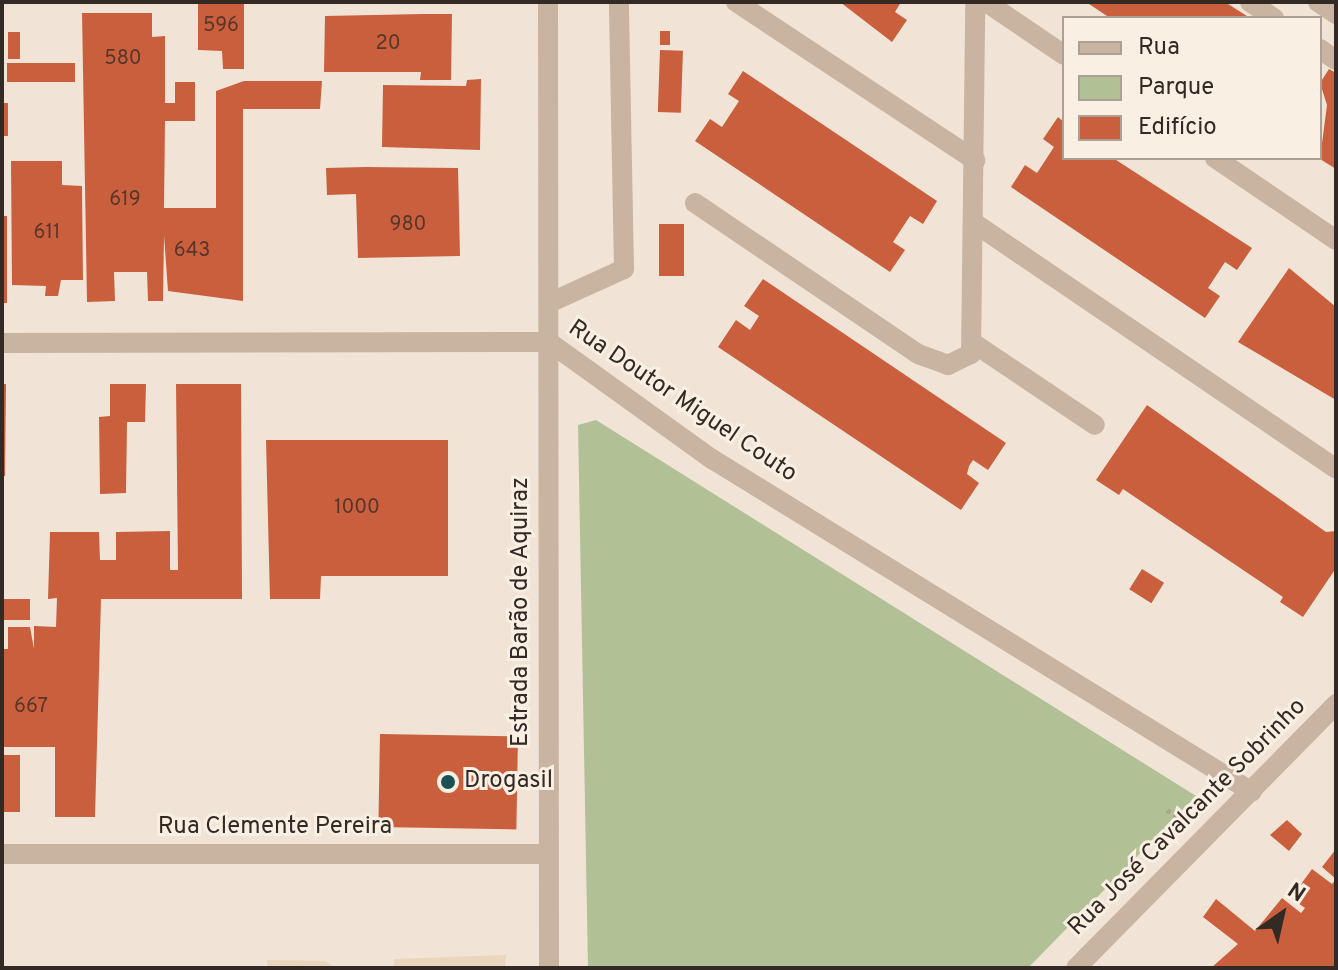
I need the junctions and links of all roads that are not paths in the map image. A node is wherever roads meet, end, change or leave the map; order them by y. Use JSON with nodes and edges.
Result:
{"nodes":[{"id":1,"x":548,"y":2,"type":"edge"},
{"id":2,"x":619,"y":2,"type":"edge"},
{"id":3,"x":736,"y":2,"type":"edge"},
{"id":4,"x":975,"y":2,"type":"edge"},
{"id":5,"x":986,"y":2,"type":"edge"},
{"id":6,"x":1250,"y":2,"type":"edge"},
{"id":7,"x":1318,"y":2,"type":"edge"},
{"id":8,"x":1273,"y":11,"type":"edge"},
{"id":9,"x":1336,"y":14,"type":"edge"},
{"id":10,"x":1062,"y":54,"type":"edge"},
{"id":11,"x":975,"y":160,"type":"junction"},
{"id":12,"x":1218,"y":160,"type":"edge"},
{"id":13,"x":695,"y":203,"type":"dead end"},
{"id":14,"x":976,"y":224,"type":"junction"},
{"id":15,"x":1336,"y":240,"type":"edge"},
{"id":16,"x":549,"y":303,"type":"junction"},
{"id":17,"x":549,"y":342,"type":"junction"},
{"id":18,"x":2,"y":343,"type":"edge"},
{"id":19,"x":976,"y":345,"type":"junction"},
{"id":20,"x":1095,"y":425,"type":"dead end"},
{"id":21,"x":1336,"y":469,"type":"edge"},
{"id":22,"x":1336,"y":704,"type":"edge"},
{"id":23,"x":1252,"y":792,"type":"junction"},
{"id":24,"x":2,"y":854,"type":"edge"},
{"id":25,"x":547,"y":854,"type":"junction"},
{"id":26,"x":549,"y":968,"type":"edge"},
{"id":27,"x":1076,"y":968,"type":"edge"}],
"edges":[{"from":1,"to":16,"type":"street","name":"Estrada Barão de Aquiraz"},
{"from":2,"to":16,"type":"street"},
{"from":3,"to":11,"type":"street"},
{"from":4,"to":11,"type":"street"},
{"from":5,"to":10,"type":"street"},
{"from":6,"to":8,"type":"street"},
{"from":7,"to":9,"type":"street"},
{"from":11,"to":14,"type":"street"},
{"from":12,"to":15,"type":"street"},
{"from":13,"to":19,"type":"street"},
{"from":14,"to":19,"type":"street"},
{"from":14,"to":21,"type":"street"},
{"from":16,"to":17,"type":"street","name":"Estrada Barão de Aquiraz"},
{"from":17,"to":18,"type":"street","name":"Rua Doutor Miguel Couto"},
{"from":17,"to":23,"type":"street","name":"Rua Doutor Miguel Couto"},
{"from":17,"to":25,"type":"street","name":"Estrada Barão de Aquiraz"},
{"from":19,"to":20,"type":"street"},
{"from":22,"to":23,"type":"street","name":"Rua José Cavalcante Sobrinho"},
{"from":23,"to":27,"type":"street","name":"Rua José Cavalcante Sobrinho"},
{"from":24,"to":25,"type":"street","name":"Rua Clemente Pereira"},
{"from":25,"to":26,"type":"street","name":"Estrada Barão de Aquiraz"}]}
